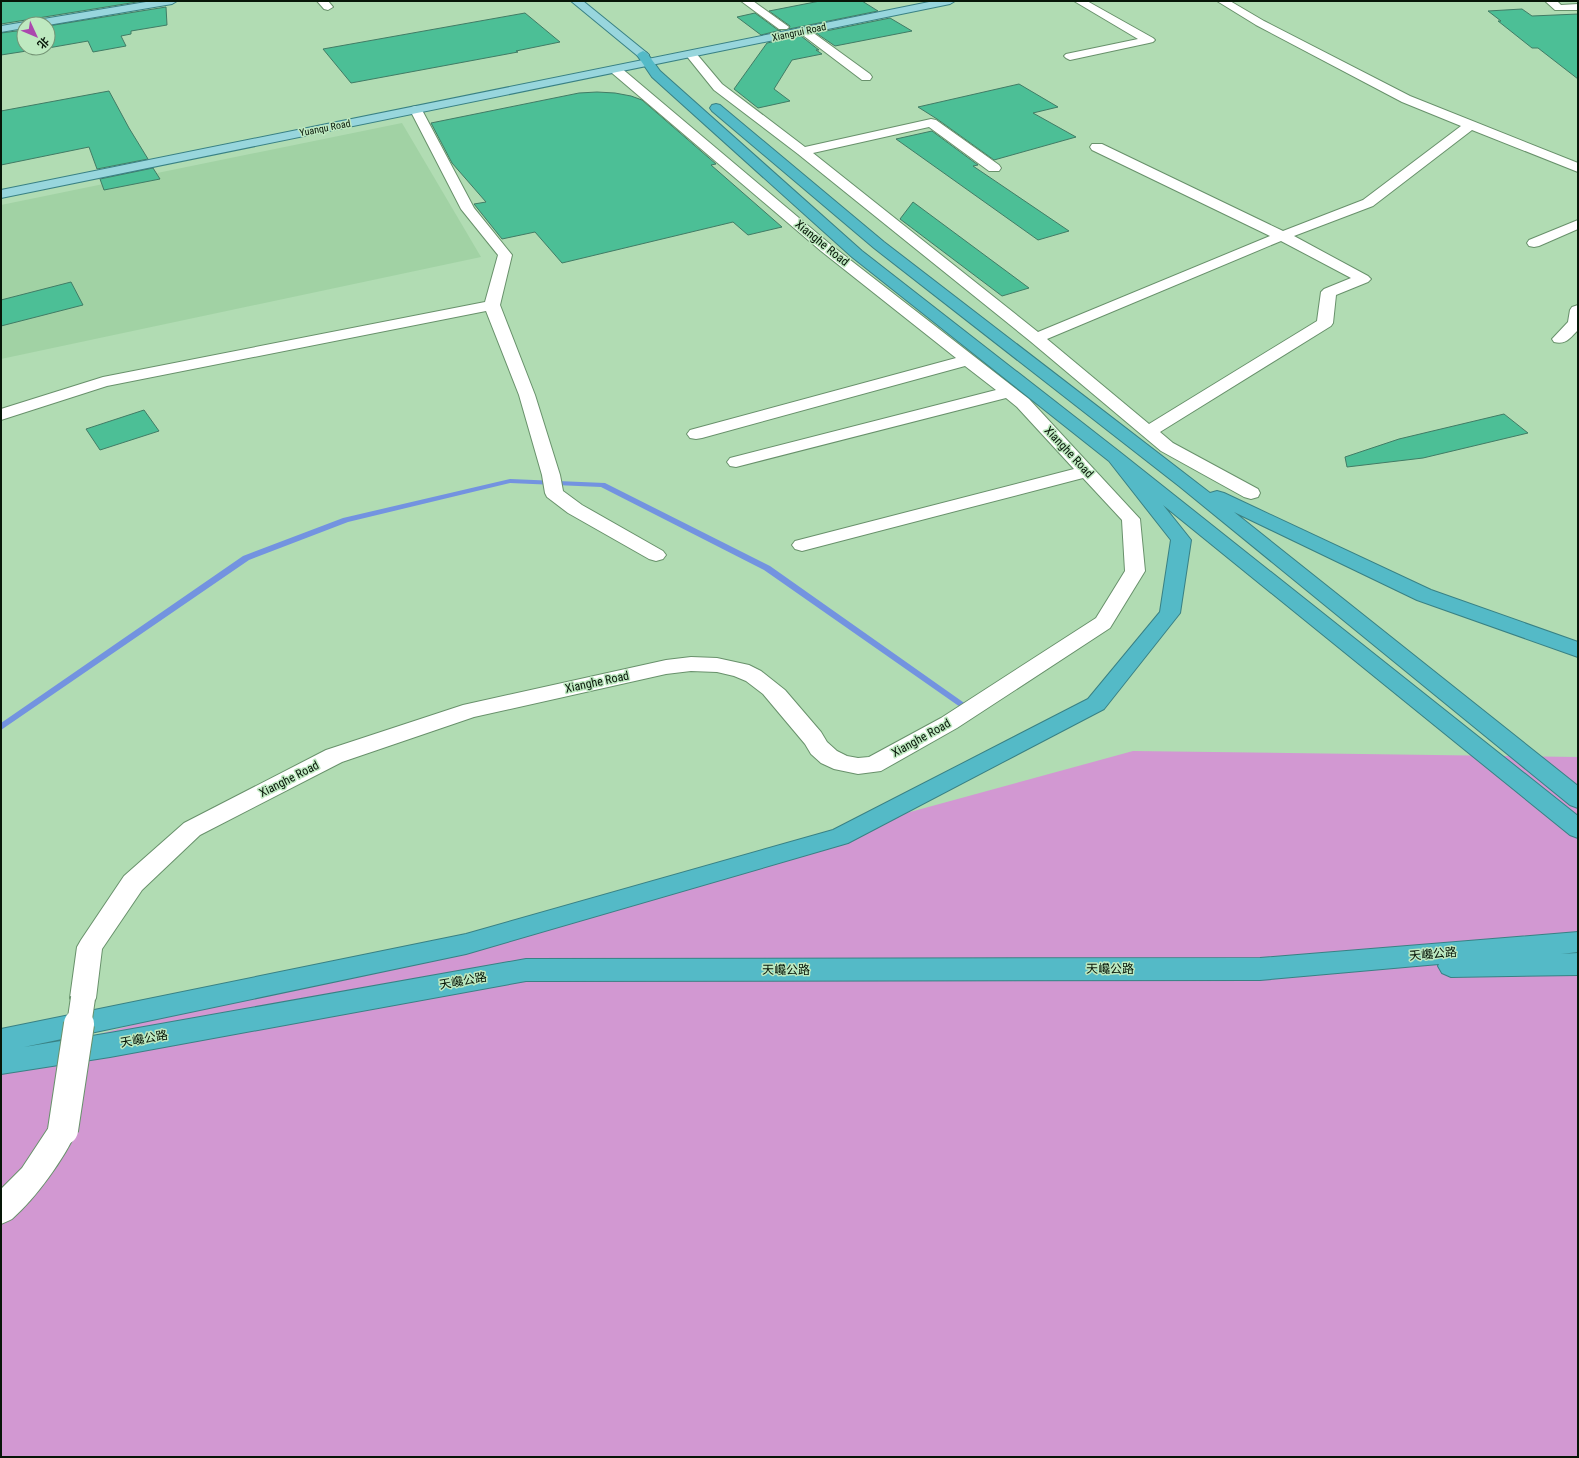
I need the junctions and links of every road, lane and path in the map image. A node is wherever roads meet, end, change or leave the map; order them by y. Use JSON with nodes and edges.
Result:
{"nodes":[{"id":1,"x":172,"y":1,"type":"edge"},
{"id":2,"x":576,"y":1,"type":"edge"},
{"id":3,"x":746,"y":1,"type":"edge"},
{"id":4,"x":914,"y":1,"type":"edge"},
{"id":5,"x":950,"y":1,"type":"edge"},
{"id":6,"x":1079,"y":1,"type":"edge"},
{"id":7,"x":1222,"y":1,"type":"edge"},
{"id":8,"x":1550,"y":1,"type":"edge"},
{"id":9,"x":1578,"y":7,"type":"edge"},
{"id":10,"x":56,"y":20,"type":"edge"},
{"id":11,"x":16,"y":26,"type":"edge"},
{"id":12,"x":783,"y":27,"type":"junction"},
{"id":13,"x":1,"y":29,"type":"edge"},
{"id":14,"x":804,"y":31,"type":"junction"},
{"id":15,"x":691,"y":54,"type":"junction"},
{"id":16,"x":1070,"y":56,"type":"dead end"},
{"id":17,"x":646,"y":59,"type":"junction"},
{"id":18,"x":616,"y":70,"type":"junction"},
{"id":19,"x":866,"y":77,"type":"dead end"},
{"id":20,"x":416,"y":110,"type":"junction"},
{"id":21,"x":1470,"y":125,"type":"junction"},
{"id":22,"x":1097,"y":147,"type":"dead end"},
{"id":23,"x":803,"y":151,"type":"junction"},
{"id":24,"x":994,"y":168,"type":"dead end"},
{"id":25,"x":1578,"y":168,"type":"edge"},
{"id":26,"x":1,"y":183,"type":"edge"},
{"id":27,"x":1,"y":194,"type":"edge"},
{"id":28,"x":1578,"y":224,"type":"edge"},
{"id":29,"x":1282,"y":236,"type":"junction"},
{"id":30,"x":1534,"y":243,"type":"dead end"},
{"id":31,"x":492,"y":305,"type":"junction"},
{"id":32,"x":1578,"y":310,"type":"edge"},
{"id":33,"x":1036,"y":338,"type":"junction"},
{"id":34,"x":1560,"y":339,"type":"dead end"},
{"id":35,"x":968,"y":360,"type":"junction"},
{"id":36,"x":1008,"y":392,"type":"junction"},
{"id":37,"x":1,"y":415,"type":"edge"},
{"id":38,"x":1148,"y":432,"type":"junction"},
{"id":39,"x":696,"y":434,"type":"dead end"},
{"id":40,"x":1115,"y":458,"type":"junction"},
{"id":41,"x":736,"y":462,"type":"dead end"},
{"id":42,"x":1087,"y":471,"type":"junction"},
{"id":43,"x":1185,"y":482,"type":"junction"},
{"id":44,"x":1251,"y":493,"type":"dead end"},
{"id":45,"x":802,"y":545,"type":"dead end"},
{"id":46,"x":656,"y":555,"type":"dead end"},
{"id":47,"x":1578,"y":650,"type":"edge"},
{"id":48,"x":1578,"y":799,"type":"edge"},
{"id":49,"x":1578,"y":829,"type":"edge"},
{"id":50,"x":1578,"y":942,"type":"edge"},
{"id":51,"x":1578,"y":964,"type":"edge"},
{"id":52,"x":1260,"y":969,"type":"junction"},
{"id":53,"x":1,"y":1040,"type":"edge"},
{"id":54,"x":1,"y":1062,"type":"edge"},
{"id":55,"x":1,"y":1210,"type":"edge"}],
"edges":[{"from":1,"to":10,"type":"main road"},
{"from":2,"to":17,"type":"main road"},
{"from":3,"to":12,"type":"street"},
{"from":4,"to":12,"type":"main road","name":"Xiangrui Road"},
{"from":5,"to":14,"type":"main road","name":"Xiangrui Road"},
{"from":6,"to":16,"type":"street"},
{"from":7,"to":21,"type":"street"},
{"from":8,"to":9,"type":"street"},
{"from":11,"to":13,"type":"main road"},
{"from":12,"to":17,"type":"main road","name":"Xiangrui Road"},
{"from":14,"to":15,"type":"main road","name":"Xiangrui Road"},
{"from":14,"to":19,"type":"street"},
{"from":15,"to":17,"type":"main road","name":"Xiangrui Road"},
{"from":15,"to":23,"type":"street"},
{"from":17,"to":18,"type":"main road","name":"Yuanqu Road"},
{"from":17,"to":26,"type":"main road","name":"Yuanqu Road"},
{"from":17,"to":40,"type":"highway"},
{"from":17,"to":43,"type":"highway"},
{"from":18,"to":20,"type":"main road","name":"Yuanqu Road"},
{"from":18,"to":35,"type":"street","name":"Xianghe Road"},
{"from":20,"to":27,"type":"main road","name":"Yuanqu Road"},
{"from":20,"to":31,"type":"street"},
{"from":21,"to":25,"type":"street"},
{"from":21,"to":29,"type":"street"},
{"from":22,"to":29,"type":"street"},
{"from":23,"to":24,"type":"street"},
{"from":23,"to":33,"type":"street"},
{"from":28,"to":30,"type":"street"},
{"from":29,"to":33,"type":"street"},
{"from":29,"to":38,"type":"street"},
{"from":31,"to":37,"type":"street"},
{"from":31,"to":46,"type":"street"},
{"from":32,"to":34,"type":"street"},
{"from":33,"to":38,"type":"street"},
{"from":35,"to":36,"type":"street","name":"Xianghe Road"},
{"from":35,"to":39,"type":"street"},
{"from":36,"to":41,"type":"street"},
{"from":36,"to":42,"type":"street","name":"Xianghe Road"},
{"from":38,"to":44,"type":"street"},
{"from":40,"to":49,"type":"highway"},
{"from":40,"to":53,"type":"highway"},
{"from":42,"to":45,"type":"street"},
{"from":42,"to":55,"type":"street","name":"Xianghe Road","bridge":true},
{"from":43,"to":47,"type":"highway"},
{"from":43,"to":48,"type":"highway"},
{"from":50,"to":52,"type":"highway","name":"天巉公路"},
{"from":51,"to":52,"type":"highway"},
{"from":52,"to":54,"type":"highway","name":"天巉公路"}]}
